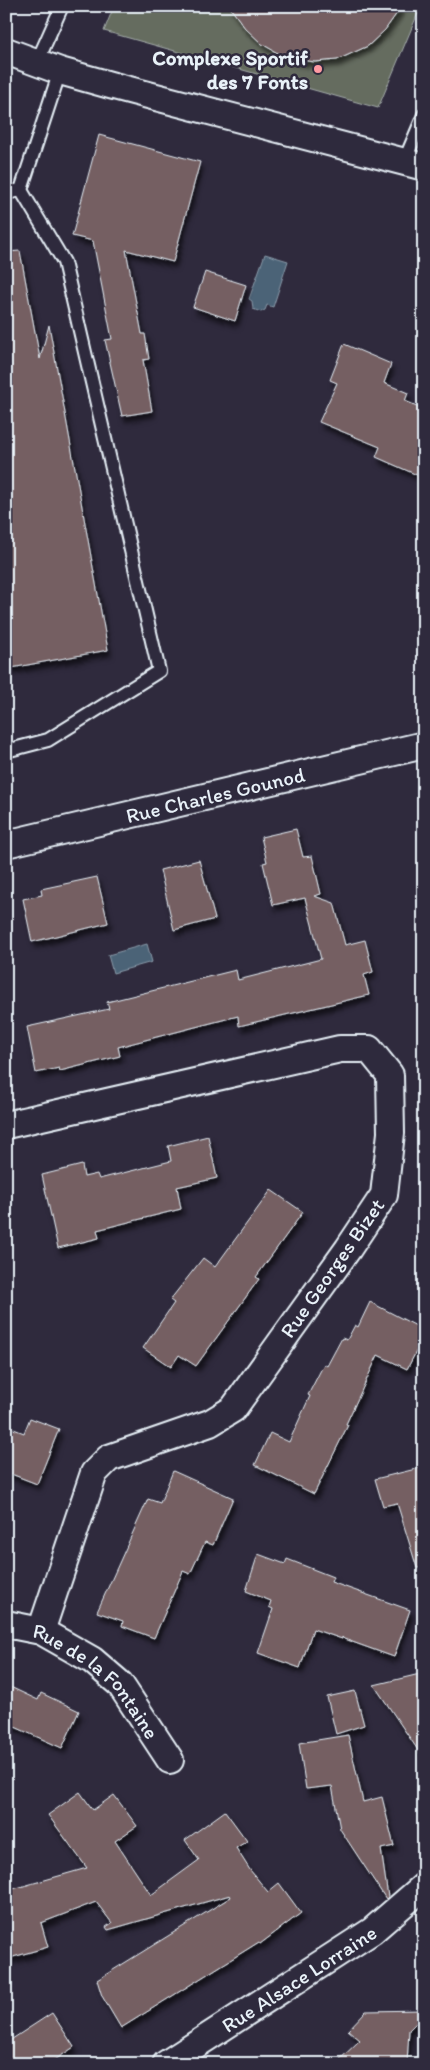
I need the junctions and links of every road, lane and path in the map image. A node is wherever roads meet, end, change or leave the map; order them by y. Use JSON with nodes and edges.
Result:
{"nodes":[{"id":1,"x":62,"y":6,"type":"edge"},
{"id":2,"x":6,"y":51,"type":"edge"},
{"id":3,"x":48,"y":67,"type":"junction"},
{"id":4,"x":424,"y":115,"type":"edge"},
{"id":5,"x":414,"y":164,"type":"edge"},
{"id":6,"x":22,"y":190,"type":"junction"},
{"id":7,"x":6,"y":192,"type":"edge"},
{"id":8,"x":424,"y":745,"type":"edge"},
{"id":9,"x":6,"y":751,"type":"edge"},
{"id":10,"x":6,"y":844,"type":"edge"},
{"id":11,"x":6,"y":1125,"type":"edge"},
{"id":12,"x":6,"y":1624,"type":"edge"},
{"id":13,"x":41,"y":1632,"type":"junction"},
{"id":14,"x":170,"y":1760,"type":"dead end"},
{"id":15,"x":424,"y":1886,"type":"edge"},
{"id":16,"x":197,"y":2056,"type":"edge"},
{"id":17,"x":166,"y":2064,"type":"edge"}],
"edges":[{"from":1,"to":3,"type":"lane"},
{"from":2,"to":3,"type":"street"},
{"from":3,"to":5,"type":"street"},
{"from":3,"to":6,"type":"lane"},
{"from":4,"to":5,"type":"lane"},
{"from":6,"to":7,"type":"lane"},
{"from":6,"to":9,"type":"lane"},
{"from":8,"to":10,"type":"street","name":"Rue Charles Gounod"},
{"from":11,"to":13,"type":"street","name":"Rue Georges Bizet"},
{"from":12,"to":13,"type":"street","name":"Rue de la Fontaine"},
{"from":13,"to":14,"type":"street","name":"Rue de la Fontaine"},
{"from":15,"to":16,"type":"street","name":"Rue Alsace Lorraine"},
{"from":16,"to":17,"type":"street","name":"Rue Alsace Lorraine"}]}
